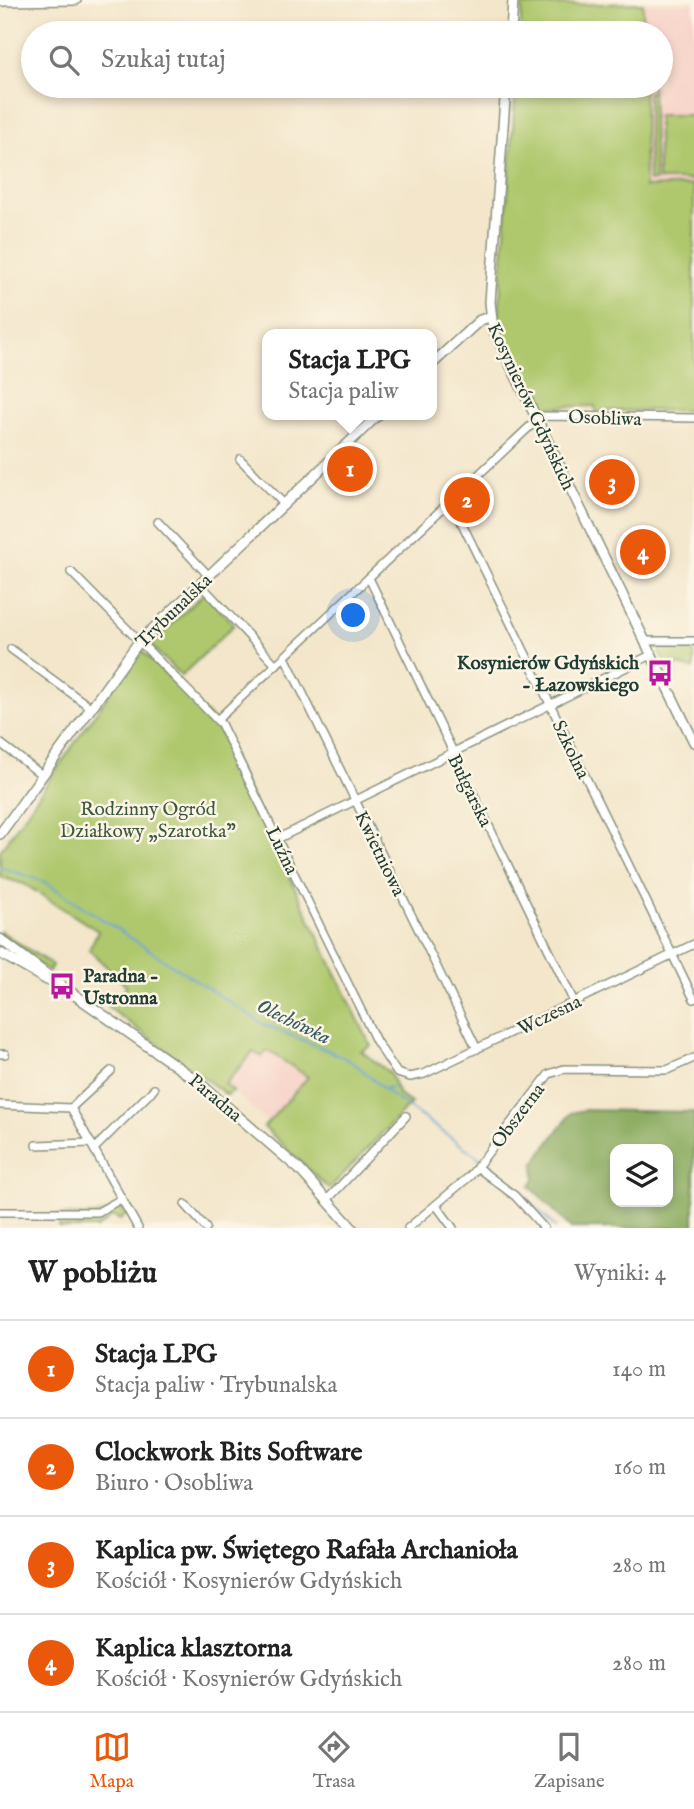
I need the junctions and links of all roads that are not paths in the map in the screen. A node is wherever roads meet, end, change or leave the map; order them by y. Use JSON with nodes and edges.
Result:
{"nodes":[{"id":1,"x":76,"y":0,"type":"edge"},
{"id":2,"x":513,"y":0,"type":"edge"},
{"id":3,"x":0,"y":1,"type":"edge"},
{"id":4,"x":512,"y":21,"type":"edge"},
{"id":5,"x":505,"y":98,"type":"edge"},
{"id":6,"x":490,"y":317,"type":"junction"},
{"id":7,"x":437,"y":359,"type":"edge"},
{"id":8,"x":694,"y":418,"type":"edge"},
{"id":9,"x":536,"y":419,"type":"junction"},
{"id":10,"x":373,"y":420,"type":"edge"},
{"id":11,"x":240,"y":460,"type":"dead end"},
{"id":12,"x":450,"y":499,"type":"junction"},
{"id":13,"x":284,"y":504,"type":"junction"},
{"id":14,"x":158,"y":522,"type":"dead end"},
{"id":15,"x":71,"y":572,"type":"dead end"},
{"id":16,"x":208,"y":575,"type":"junction"},
{"id":17,"x":369,"y":578,"type":"junction"},
{"id":18,"x":199,"y":583,"type":"junction"},
{"id":19,"x":694,"y":640,"type":"edge"},
{"id":20,"x":645,"y":642,"type":"junction"},
{"id":21,"x":138,"y":643,"type":"junction"},
{"id":22,"x":11,"y":649,"type":"dead end"},
{"id":23,"x":651,"y":655,"type":"junction"},
{"id":24,"x":285,"y":657,"type":"junction"},
{"id":25,"x":276,"y":665,"type":"junction"},
{"id":26,"x":550,"y":705,"type":"junction"},
{"id":27,"x":90,"y":707,"type":"junction"},
{"id":28,"x":217,"y":720,"type":"junction"},
{"id":29,"x":694,"y":742,"type":"edge"},
{"id":30,"x":0,"y":743,"type":"edge"},
{"id":31,"x":453,"y":752,"type":"junction"},
{"id":32,"x":42,"y":775,"type":"junction"},
{"id":33,"x":355,"y":800,"type":"junction"},
{"id":34,"x":0,"y":834,"type":"edge"},
{"id":35,"x":277,"y":839,"type":"junction"},
{"id":36,"x":0,"y":939,"type":"edge"},
{"id":37,"x":694,"y":944,"type":"edge"},
{"id":38,"x":0,"y":953,"type":"edge"},
{"id":39,"x":672,"y":954,"type":"junction"},
{"id":40,"x":62,"y":986,"type":"junction"},
{"id":41,"x":694,"y":999,"type":"edge"},
{"id":42,"x":574,"y":1002,"type":"junction"},
{"id":43,"x":477,"y":1049,"type":"junction"},
{"id":44,"x":694,"y":1058,"type":"edge"},
{"id":45,"x":111,"y":1071,"type":"dead end"},
{"id":46,"x":403,"y":1076,"type":"joint"},
{"id":47,"x":154,"y":1089,"type":"dead end"},
{"id":48,"x":0,"y":1105,"type":"edge"},
{"id":49,"x":72,"y":1110,"type":"junction"},
{"id":50,"x":406,"y":1116,"type":"dead end"},
{"id":51,"x":36,"y":1145,"type":"dead end"},
{"id":52,"x":93,"y":1146,"type":"junction"},
{"id":53,"x":479,"y":1166,"type":"junction"},
{"id":54,"x":121,"y":1199,"type":"junction"},
{"id":55,"x":328,"y":1199,"type":"junction"},
{"id":56,"x":185,"y":1204,"type":"dead end"},
{"id":57,"x":436,"y":1205,"type":"junction"},
{"id":58,"x":0,"y":1212,"type":"edge"},
{"id":59,"x":138,"y":1228,"type":"edge"},
{"id":60,"x":206,"y":1228,"type":"edge"},
{"id":61,"x":352,"y":1228,"type":"edge"},
{"id":62,"x":408,"y":1228,"type":"edge"},
{"id":63,"x":453,"y":1228,"type":"edge"},
{"id":64,"x":544,"y":1228,"type":"edge"}],
"edges":[{"from":1,"to":3,"type":"street"},
{"from":2,"to":4,"type":"street"},
{"from":5,"to":6,"type":"street","name":"Kosynierów Gdyńskich"},
{"from":6,"to":7,"type":"street"},
{"from":6,"to":9,"type":"street","name":"Kosynierów Gdyńskich"},
{"from":8,"to":9,"type":"street","name":"Osobliwa"},
{"from":9,"to":12,"type":"street"},
{"from":9,"to":20,"type":"street","name":"Kosynierów Gdyńskich"},
{"from":10,"to":13,"type":"street","name":"Trybunalska"},
{"from":11,"to":13,"type":"street"},
{"from":12,"to":17,"type":"street"},
{"from":12,"to":26,"type":"street","name":"Szkolna"},
{"from":13,"to":16,"type":"street","name":"Trybunalska"},
{"from":14,"to":16,"type":"street"},
{"from":15,"to":21,"type":"street","name":"Luźna"},
{"from":16,"to":18,"type":"street","name":"Trybunalska"},
{"from":17,"to":24,"type":"street"},
{"from":17,"to":31,"type":"street","name":"Bułgarska"},
{"from":18,"to":21,"type":"street","name":"Trybunalska"},
{"from":18,"to":25,"type":"street"},
{"from":19,"to":20,"type":"street"},
{"from":20,"to":23,"type":"street","name":"Kosynierów Gdyńskich"},
{"from":21,"to":27,"type":"street","name":"Trybunalska"},
{"from":21,"to":28,"type":"street","name":"Luźna"},
{"from":22,"to":27,"type":"street"},
{"from":23,"to":26,"type":"street"},
{"from":23,"to":29,"type":"street","name":"Kosynierów Gdyńskich"},
{"from":24,"to":25,"type":"street"},
{"from":24,"to":33,"type":"street","name":"Kwietniowa"},
{"from":25,"to":28,"type":"street"},
{"from":26,"to":31,"type":"street"},
{"from":26,"to":39,"type":"street","name":"Szkolna"},
{"from":27,"to":32,"type":"street","name":"Trybunalska"},
{"from":28,"to":35,"type":"street","name":"Luźna"},
{"from":30,"to":32,"type":"street"},
{"from":31,"to":33,"type":"street"},
{"from":31,"to":42,"type":"street","name":"Bułgarska"},
{"from":32,"to":34,"type":"street","name":"Trybunalska"},
{"from":33,"to":35,"type":"street"},
{"from":33,"to":43,"type":"street","name":"Kwietniowa"},
{"from":35,"to":46,"type":"street","name":"Luźna"},
{"from":36,"to":40,"type":"street","name":"Paradna"},
{"from":37,"to":39,"type":"street","name":"Wczesna"},
{"from":38,"to":40,"type":"street","name":"Paradna"},
{"from":39,"to":41,"type":"street","name":"Szkolna"},
{"from":39,"to":42,"type":"street","name":"Wczesna"},
{"from":40,"to":55,"type":"street","name":"Paradna"},
{"from":42,"to":43,"type":"street","name":"Wczesna"},
{"from":43,"to":46,"type":"street","name":"Wczesna"},
{"from":44,"to":53,"type":"street","name":"Obszerna"},
{"from":45,"to":49,"type":"street"},
{"from":47,"to":52,"type":"street"},
{"from":48,"to":49,"type":"street"},
{"from":49,"to":52,"type":"street"},
{"from":50,"to":55,"type":"street"},
{"from":51,"to":52,"type":"street"},
{"from":52,"to":54,"type":"street"},
{"from":53,"to":57,"type":"street","name":"Obszerna"},
{"from":53,"to":64,"type":"street"},
{"from":54,"to":58,"type":"street"},
{"from":54,"to":59,"type":"street"},
{"from":55,"to":61,"type":"street","name":"Paradna"},
{"from":56,"to":60,"type":"street"},
{"from":57,"to":62,"type":"street","name":"Obszerna"},
{"from":57,"to":63,"type":"street"}]}
